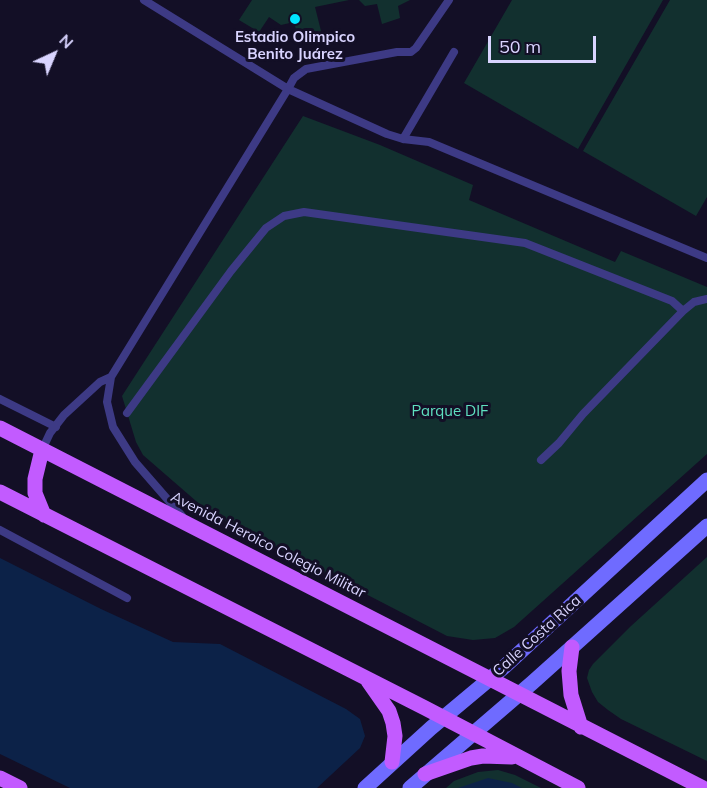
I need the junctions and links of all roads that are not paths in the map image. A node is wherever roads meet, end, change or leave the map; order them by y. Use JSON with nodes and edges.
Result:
{"nodes":[{"id":1,"x":144,"y":0,"type":"edge"},
{"id":2,"x":449,"y":0,"type":"edge"},
{"id":3,"x":454,"y":52,"type":"dead end"},
{"id":4,"x":288,"y":89,"type":"junction"},
{"id":5,"x":403,"y":138,"type":"junction"},
{"id":6,"x":707,"y":258,"type":"edge"},
{"id":7,"x":707,"y":299,"type":"edge"},
{"id":8,"x":683,"y":310,"type":"junction"},
{"id":9,"x":111,"y":376,"type":"junction"},
{"id":10,"x":0,"y":399,"type":"edge"},
{"id":11,"x":127,"y":413,"type":"dead end"},
{"id":12,"x":56,"y":426,"type":"junction"},
{"id":13,"x":0,"y":428,"type":"edge"},
{"id":14,"x":42,"y":450,"type":"junction"},
{"id":15,"x":541,"y":460,"type":"dead end"},
{"id":16,"x":707,"y":480,"type":"edge"},
{"id":17,"x":0,"y":492,"type":"edge"},
{"id":18,"x":44,"y":515,"type":"junction"},
{"id":19,"x":189,"y":524,"type":"junction"},
{"id":20,"x":707,"y":526,"type":"edge"},
{"id":21,"x":0,"y":530,"type":"edge"},
{"id":22,"x":127,"y":598,"type":"dead end"},
{"id":23,"x":572,"y":646,"type":"junction"},
{"id":24,"x":364,"y":677,"type":"junction"},
{"id":25,"x":489,"y":680,"type":"junction"},
{"id":26,"x":519,"y":695,"type":"junction"},
{"id":27,"x":444,"y":717,"type":"junction"},
{"id":28,"x":581,"y":727,"type":"junction"},
{"id":29,"x":474,"y":734,"type":"junction"},
{"id":30,"x":518,"y":758,"type":"junction"},
{"id":31,"x":392,"y":762,"type":"junction"},
{"id":32,"x":425,"y":774,"type":"junction"},
{"id":33,"x":0,"y":778,"type":"edge"},
{"id":34,"x":20,"y":788,"type":"edge"},
{"id":35,"x":365,"y":788,"type":"edge"},
{"id":36,"x":410,"y":788,"type":"edge"},
{"id":37,"x":578,"y":788,"type":"edge"},
{"id":38,"x":703,"y":788,"type":"edge"}],
"edges":[{"from":1,"to":4,"type":"lane"},
{"from":2,"to":4,"type":"lane"},
{"from":3,"to":5,"type":"lane"},
{"from":4,"to":5,"type":"lane"},
{"from":4,"to":9,"type":"lane"},
{"from":5,"to":6,"type":"lane"},
{"from":7,"to":8,"type":"lane"},
{"from":8,"to":11,"type":"lane"},
{"from":8,"to":15,"type":"lane"},
{"from":9,"to":12,"type":"lane"},
{"from":9,"to":19,"type":"lane"},
{"from":10,"to":12,"type":"lane"},
{"from":12,"to":14,"type":"lane"},
{"from":13,"to":14,"type":"main road","name":"Avenida Heroico Colegio Militar"},
{"from":14,"to":18,"type":"main road"},
{"from":14,"to":19,"type":"main road","name":"Avenida Heroico Colegio Militar"},
{"from":16,"to":25,"type":"main road","name":"Calle Costa Rica"},
{"from":17,"to":18,"type":"main road"},
{"from":18,"to":24,"type":"main road"},
{"from":19,"to":25,"type":"main road","name":"Avenida Heroico Colegio Militar"},
{"from":20,"to":23,"type":"main road","name":"Calle Costa Rica"},
{"from":21,"to":22,"type":"lane"},
{"from":23,"to":26,"type":"main road","name":"Calle Costa Rica"},
{"from":23,"to":28,"type":"main road"},
{"from":24,"to":27,"type":"main road"},
{"from":24,"to":31,"type":"main road"},
{"from":25,"to":26,"type":"main road","name":"Avenida Heroico Colegio Militar"},
{"from":25,"to":27,"type":"main road","name":"Calle Costa Rica"},
{"from":26,"to":28,"type":"main road","name":"Avenida Heroico Colegio Militar"},
{"from":26,"to":29,"type":"main road","name":"Calle Costa Rica"},
{"from":27,"to":29,"type":"main road"},
{"from":27,"to":31,"type":"main road","name":"Calle Costa Rica"},
{"from":28,"to":38,"type":"main road","name":"Avenida Heroico Colegio Militar"},
{"from":29,"to":30,"type":"main road"},
{"from":29,"to":32,"type":"main road","name":"Calle Costa Rica"},
{"from":30,"to":32,"type":"main road"},
{"from":30,"to":37,"type":"main road"},
{"from":31,"to":35,"type":"main road","name":"Calle Costa Rica"},
{"from":32,"to":36,"type":"main road","name":"Calle Costa Rica"},
{"from":33,"to":34,"type":"main road"}]}
